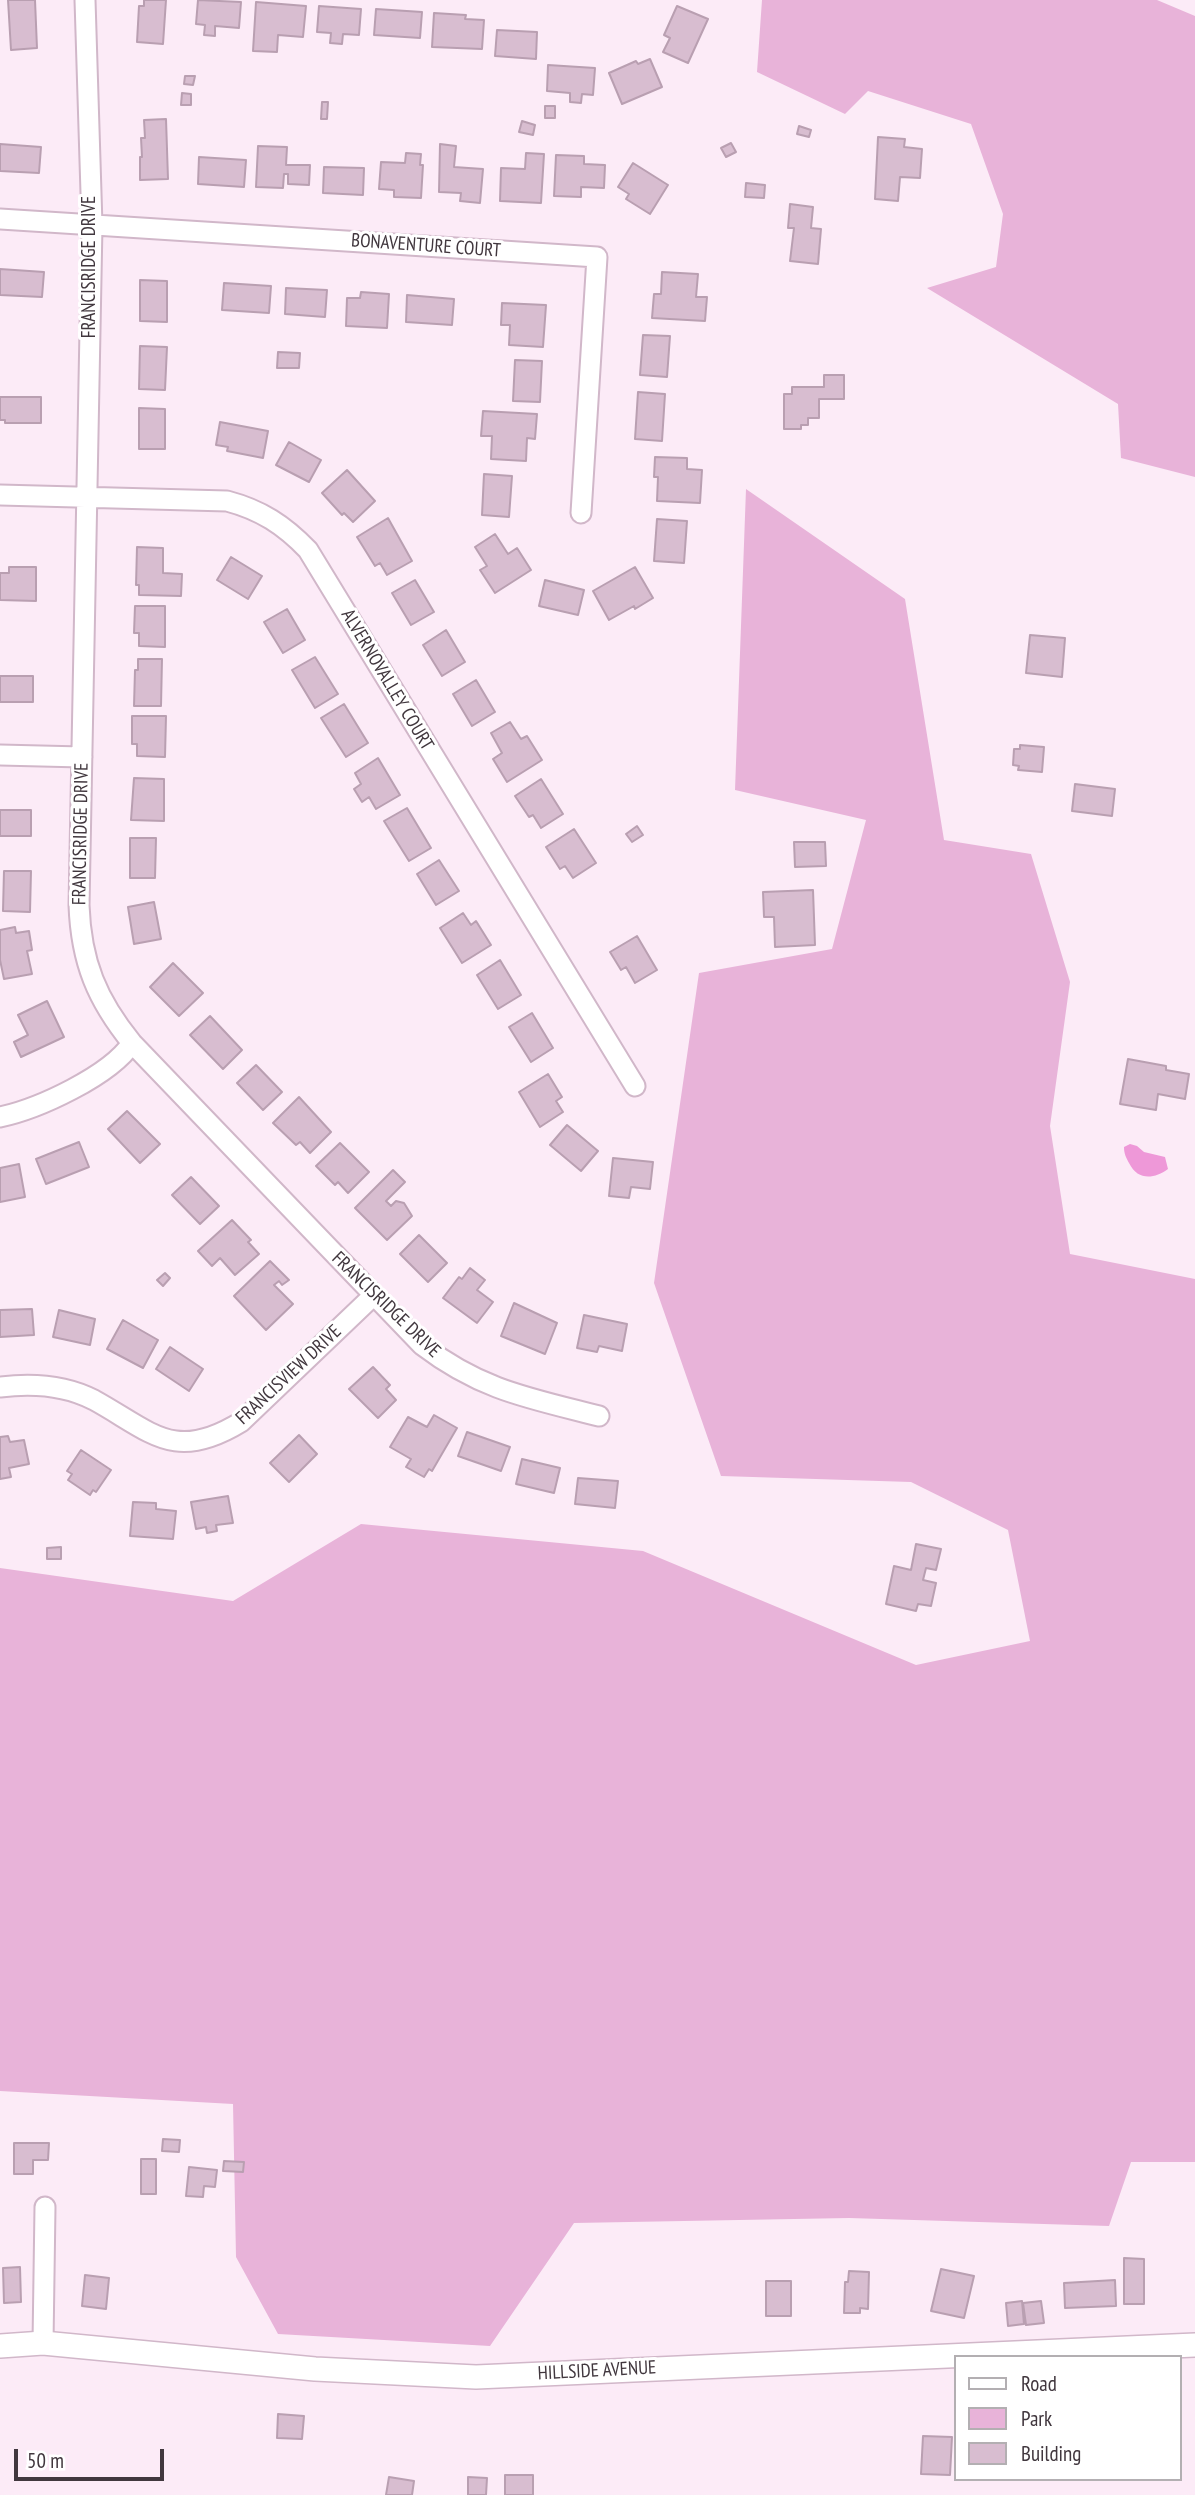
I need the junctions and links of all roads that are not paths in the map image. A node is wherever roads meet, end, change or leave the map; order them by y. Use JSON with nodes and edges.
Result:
{"nodes":[{"id":1,"x":85,"y":0,"type":"edge"},
{"id":2,"x":0,"y":219,"type":"edge"},
{"id":3,"x":92,"y":225,"type":"junction"},
{"id":4,"x":0,"y":495,"type":"edge"},
{"id":5,"x":87,"y":496,"type":"junction"},
{"id":6,"x":581,"y":513,"type":"dead end"},
{"id":7,"x":0,"y":755,"type":"edge"},
{"id":8,"x":82,"y":757,"type":"junction"},
{"id":9,"x":132,"y":1044,"type":"junction"},
{"id":10,"x":635,"y":1087,"type":"dead end"},
{"id":11,"x":0,"y":1117,"type":"edge"},
{"id":12,"x":373,"y":1296,"type":"junction"},
{"id":13,"x":0,"y":1387,"type":"edge"},
{"id":14,"x":599,"y":1416,"type":"dead end"},
{"id":15,"x":45,"y":2207,"type":"dead end"},
{"id":16,"x":43,"y":2343,"type":"junction"},
{"id":17,"x":1195,"y":2345,"type":"edge"},
{"id":18,"x":0,"y":2346,"type":"edge"},
{"id":19,"x":970,"y":2355,"type":"edge"},
{"id":20,"x":954,"y":2356,"type":"edge"}],
"edges":[{"from":1,"to":3,"type":"street","name":"FRANCISRIDGE DRIVE"},
{"from":2,"to":3,"type":"street","name":"BONAVENTURE COURT"},
{"from":3,"to":5,"type":"street","name":"FRANCISRIDGE DRIVE"},
{"from":3,"to":6,"type":"street","name":"BONAVENTURE COURT"},
{"from":4,"to":5,"type":"street","name":"ALVERNOVALLEY COURT"},
{"from":5,"to":8,"type":"street","name":"FRANCISRIDGE DRIVE"},
{"from":5,"to":10,"type":"street","name":"ALVERNOVALLEY COURT"},
{"from":7,"to":8,"type":"street"},
{"from":8,"to":9,"type":"street","name":"FRANCISRIDGE DRIVE"},
{"from":9,"to":11,"type":"street"},
{"from":9,"to":12,"type":"street","name":"FRANCISRIDGE DRIVE"},
{"from":12,"to":13,"type":"street","name":"FRANCISVIEW DRIVE"},
{"from":12,"to":14,"type":"street","name":"FRANCISRIDGE DRIVE"},
{"from":15,"to":16,"type":"street"},
{"from":16,"to":18,"type":"street","name":"HILLSIDE AVENUE"},
{"from":16,"to":20,"type":"street","name":"HILLSIDE AVENUE"},
{"from":17,"to":19,"type":"street","name":"HILLSIDE AVENUE"}]}
